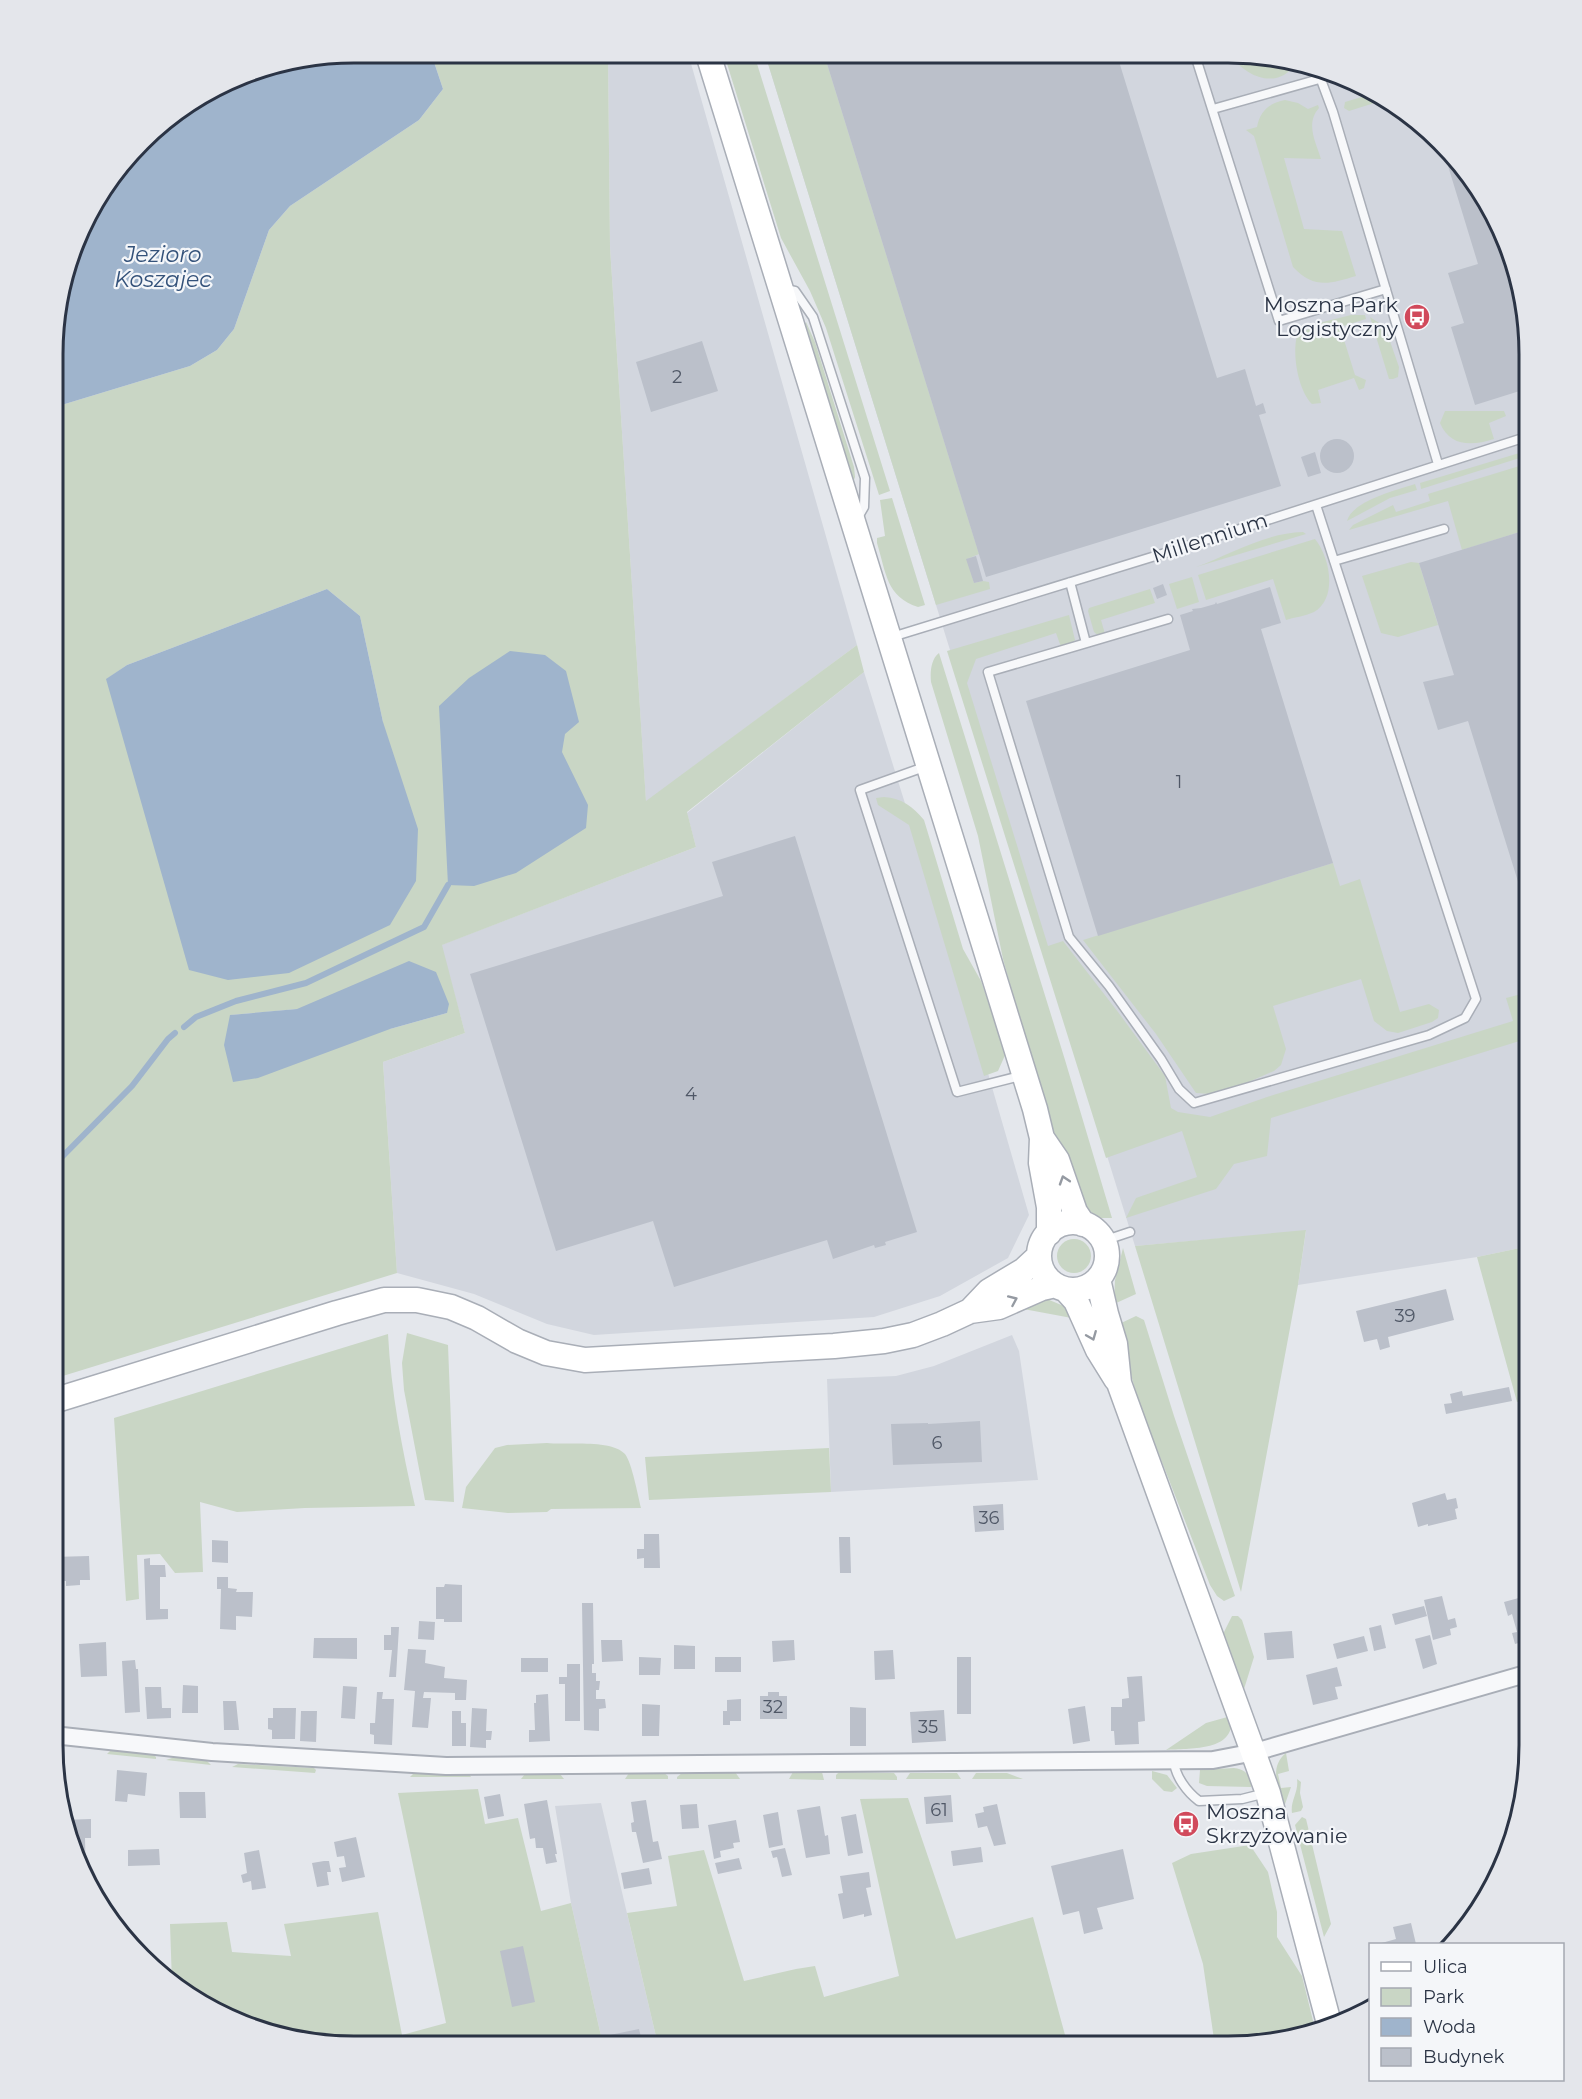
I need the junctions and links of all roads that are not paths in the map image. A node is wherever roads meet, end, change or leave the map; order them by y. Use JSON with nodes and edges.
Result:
{"nodes":[{"id":1,"x":711,"y":63,"type":"edge"},
{"id":2,"x":1198,"y":63,"type":"edge"},
{"id":3,"x":1322,"y":78,"type":"joint"},
{"id":4,"x":1213,"y":109,"type":"junction"},
{"id":5,"x":1386,"y":289,"type":"junction"},
{"id":6,"x":1519,"y":439,"type":"edge"},
{"id":7,"x":1438,"y":464,"type":"junction"},
{"id":8,"x":1316,"y":505,"type":"junction"},
{"id":9,"x":1444,"y":529,"type":"dead end"},
{"id":10,"x":1334,"y":561,"type":"junction"},
{"id":11,"x":1070,"y":582,"type":"junction"},
{"id":12,"x":1168,"y":619,"type":"dead end"},
{"id":13,"x":890,"y":638,"type":"junction"},
{"id":14,"x":1086,"y":643,"type":"junction"},
{"id":15,"x":928,"y":766,"type":"junction"},
{"id":16,"x":1024,"y":1075,"type":"junction"},
{"id":17,"x":1042,"y":1138,"type":"junction"},
{"id":18,"x":1083,"y":1224,"type":"junction"},
{"id":19,"x":1130,"y":1232,"type":"dead end"},
{"id":20,"x":1049,"y":1233,"type":"junction"},
{"id":21,"x":1103,"y":1241,"type":"junction"},
{"id":22,"x":1039,"y":1257,"type":"junction"},
{"id":23,"x":1098,"y":1279,"type":"junction"},
{"id":24,"x":1060,"y":1287,"type":"junction"},
{"id":25,"x":970,"y":1311,"type":"junction"},
{"id":26,"x":1119,"y":1383,"type":"junction"},
{"id":27,"x":63,"y":1398,"type":"edge"},
{"id":28,"x":1519,"y":1676,"type":"edge"},
{"id":29,"x":63,"y":1736,"type":"edge"},
{"id":30,"x":1255,"y":1752,"type":"junction"},
{"id":31,"x":1174,"y":1761,"type":"junction"},
{"id":32,"x":1268,"y":1792,"type":"junction"},
{"id":33,"x":1328,"y":2018,"type":"edge"}],
"edges":[{"from":1,"to":13,"type":"street"},
{"from":2,"to":4,"type":"lane"},
{"from":3,"to":4,"type":"lane"},
{"from":3,"to":5,"type":"lane"},
{"from":4,"to":5,"type":"lane"},
{"from":5,"to":7,"type":"lane"},
{"from":6,"to":7,"type":"lane","name":"Millennium"},
{"from":7,"to":8,"type":"lane","name":"Millennium"},
{"from":8,"to":10,"type":"lane"},
{"from":8,"to":11,"type":"lane","name":"Millennium"},
{"from":9,"to":10,"type":"lane"},
{"from":10,"to":14,"type":"lane"},
{"from":11,"to":13,"type":"lane","name":"Millennium"},
{"from":11,"to":14,"type":"lane"},
{"from":12,"to":14,"type":"lane"},
{"from":13,"to":15,"type":"street"},
{"from":15,"to":16,"type":"street"},
{"from":15,"to":16,"type":"lane"},
{"from":16,"to":17,"type":"street"},
{"from":18,"to":17,"type":"street","one_way":true},
{"from":17,"to":20,"type":"street"},
{"from":18,"to":20,"type":"street"},
{"from":18,"to":21,"type":"street"},
{"from":19,"to":21,"type":"lane"},
{"from":20,"to":22,"type":"street"},
{"from":21,"to":23,"type":"street"},
{"from":22,"to":24,"type":"street"},
{"from":22,"to":25,"type":"street"},
{"from":23,"to":24,"type":"street"},
{"from":23,"to":26,"type":"street"},
{"from":25,"to":24,"type":"street","one_way":true},
{"from":24,"to":26,"type":"street","one_way":true},
{"from":25,"to":27,"type":"street"},
{"from":26,"to":30,"type":"street"},
{"from":28,"to":30,"type":"street"},
{"from":29,"to":31,"type":"street"},
{"from":30,"to":31,"type":"street"},
{"from":30,"to":32,"type":"street"},
{"from":31,"to":32,"type":"lane"},
{"from":32,"to":33,"type":"street"}]}
